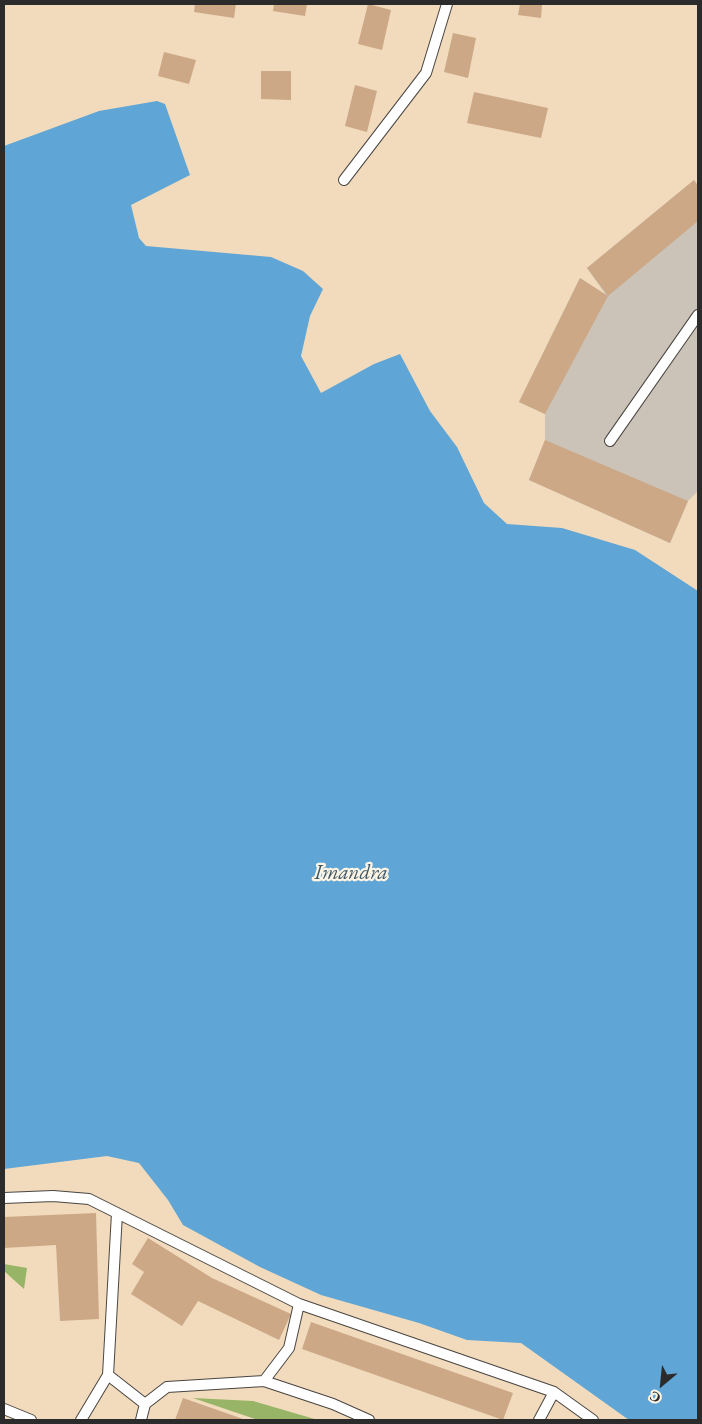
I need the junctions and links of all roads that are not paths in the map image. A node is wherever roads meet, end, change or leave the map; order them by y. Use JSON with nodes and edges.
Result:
{"nodes":[{"id":1,"x":447,"y":4,"type":"edge"},
{"id":2,"x":344,"y":180,"type":"dead end"},
{"id":3,"x":698,"y":315,"type":"edge"},
{"id":4,"x":610,"y":441,"type":"dead end"},
{"id":5,"x":4,"y":1198,"type":"edge"},
{"id":6,"x":117,"y":1213,"type":"junction"},
{"id":7,"x":299,"y":1304,"type":"junction"},
{"id":8,"x":108,"y":1376,"type":"junction"},
{"id":9,"x":264,"y":1381,"type":"junction"},
{"id":10,"x":554,"y":1392,"type":"junction"},
{"id":11,"x":145,"y":1404,"type":"junction"},
{"id":12,"x":4,"y":1409,"type":"edge"},
{"id":13,"x":31,"y":1420,"type":"edge"},
{"id":14,"x":81,"y":1420,"type":"edge"},
{"id":15,"x":141,"y":1420,"type":"edge"},
{"id":16,"x":370,"y":1420,"type":"edge"},
{"id":17,"x":539,"y":1420,"type":"edge"},
{"id":18,"x":593,"y":1420,"type":"edge"}],
"edges":[{"from":1,"to":2,"type":"lane"},
{"from":3,"to":4,"type":"lane"},
{"from":5,"to":6,"type":"lane"},
{"from":6,"to":7,"type":"lane"},
{"from":6,"to":8,"type":"lane"},
{"from":7,"to":9,"type":"lane"},
{"from":7,"to":10,"type":"lane"},
{"from":8,"to":11,"type":"lane"},
{"from":8,"to":14,"type":"lane"},
{"from":9,"to":11,"type":"lane"},
{"from":9,"to":16,"type":"lane"},
{"from":10,"to":17,"type":"lane"},
{"from":10,"to":18,"type":"lane"},
{"from":11,"to":15,"type":"lane"},
{"from":12,"to":13,"type":"lane"}]}
